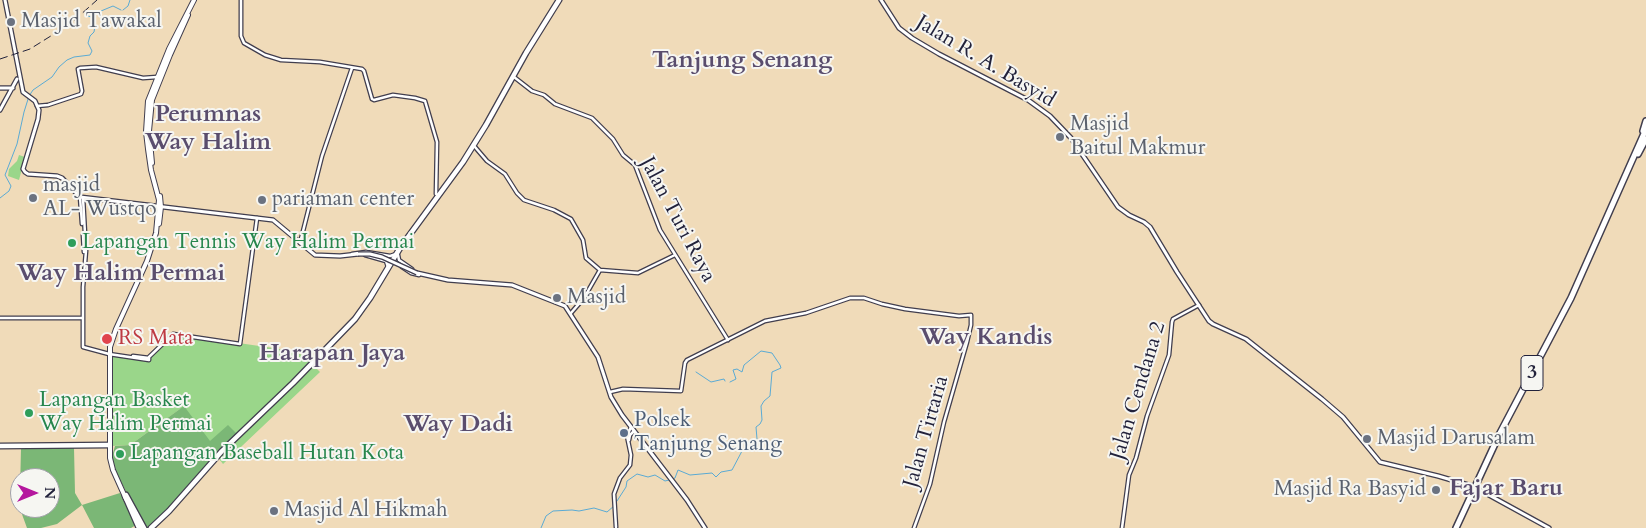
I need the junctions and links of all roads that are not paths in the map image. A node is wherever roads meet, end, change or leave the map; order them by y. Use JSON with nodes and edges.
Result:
{"nodes":[{"id":1,"x":5,"y":0,"type":"edge"},
{"id":2,"x":195,"y":0,"type":"edge"},
{"id":3,"x":241,"y":0,"type":"edge"},
{"id":4,"x":560,"y":0,"type":"edge"},
{"id":5,"x":881,"y":0,"type":"edge"},
{"id":6,"x":168,"y":54,"type":"junction"},
{"id":7,"x":352,"y":68,"type":"junction"},
{"id":8,"x":157,"y":77,"type":"junction"},
{"id":9,"x":514,"y":77,"type":"junction"},
{"id":10,"x":16,"y":83,"type":"junction"},
{"id":11,"x":21,"y":84,"type":"junction"},
{"id":12,"x":154,"y":87,"type":"junction"},
{"id":13,"x":0,"y":88,"type":"edge"},
{"id":14,"x":37,"y":106,"type":"junction"},
{"id":15,"x":0,"y":110,"type":"edge"},
{"id":16,"x":1646,"y":121,"type":"edge"},
{"id":17,"x":1646,"y":129,"type":"edge"},
{"id":18,"x":1646,"y":135,"type":"edge"},
{"id":19,"x":1646,"y":139,"type":"edge"},
{"id":20,"x":475,"y":146,"type":"junction"},
{"id":21,"x":1634,"y":157,"type":"junction"},
{"id":22,"x":1632,"y":166,"type":"junction"},
{"id":23,"x":438,"y":195,"type":"junction"},
{"id":24,"x":82,"y":198,"type":"junction"},
{"id":25,"x":160,"y":207,"type":"junction"},
{"id":26,"x":1612,"y":209,"type":"junction"},
{"id":27,"x":257,"y":218,"type":"junction"},
{"id":28,"x":300,"y":243,"type":"junction"},
{"id":29,"x":398,"y":253,"type":"junction"},
{"id":30,"x":351,"y":254,"type":"junction"},
{"id":31,"x":675,"y":254,"type":"junction"},
{"id":32,"x":388,"y":256,"type":"junction"},
{"id":33,"x":386,"y":261,"type":"junction"},
{"id":34,"x":399,"y":263,"type":"junction"},
{"id":35,"x":390,"y":267,"type":"junction"},
{"id":36,"x":600,"y":270,"type":"junction"},
{"id":37,"x":424,"y":274,"type":"junction"},
{"id":38,"x":1199,"y":305,"type":"junction"},
{"id":39,"x":571,"y":313,"type":"junction"},
{"id":40,"x":0,"y":318,"type":"edge"},
{"id":41,"x":82,"y":318,"type":"junction"},
{"id":42,"x":728,"y":340,"type":"junction"},
{"id":43,"x":110,"y":353,"type":"junction"},
{"id":44,"x":610,"y":392,"type":"junction"},
{"id":45,"x":632,"y":429,"type":"junction"},
{"id":46,"x":110,"y":445,"type":"junction"},
{"id":47,"x":0,"y":446,"type":"edge"},
{"id":48,"x":1472,"y":486,"type":"dead end"},
{"id":49,"x":1478,"y":489,"type":"dead end"},
{"id":50,"x":125,"y":495,"type":"junction"},
{"id":51,"x":616,"y":527,"type":"edge"},
{"id":52,"x":142,"y":528,"type":"edge"},
{"id":53,"x":152,"y":528,"type":"edge"},
{"id":54,"x":705,"y":528,"type":"edge"},
{"id":55,"x":914,"y":528,"type":"edge"},
{"id":56,"x":1122,"y":528,"type":"edge"},
{"id":57,"x":1457,"y":528,"type":"edge"},
{"id":58,"x":1549,"y":528,"type":"edge"}],
"edges":[{"from":1,"to":10,"type":"main road"},
{"from":2,"to":6,"type":"main road"},
{"from":3,"to":7,"type":"street"},
{"from":4,"to":9,"type":"highway"},
{"from":4,"to":23,"type":"highway"},
{"from":5,"to":38,"type":"main road","name":"Jalan R. A. Basyid"},
{"from":6,"to":8,"type":"main road"},
{"from":6,"to":12,"type":"main road"},
{"from":7,"to":23,"type":"street"},
{"from":7,"to":28,"type":"street"},
{"from":8,"to":12,"type":"main road"},
{"from":8,"to":14,"type":"street"},
{"from":9,"to":20,"type":"highway"},
{"from":9,"to":31,"type":"street","name":"Jalan Turi Raya"},
{"from":10,"to":11,"type":"main road"},
{"from":10,"to":11,"type":"main road"},
{"from":10,"to":13,"type":"main road"},
{"from":10,"to":15,"type":"main road"},
{"from":11,"to":14,"type":"main road"},
{"from":12,"to":25,"type":"main road"},
{"from":14,"to":24,"type":"main road"},
{"from":16,"to":21,"type":"highway"},
{"from":17,"to":21,"type":"highway","number":"3"},
{"from":18,"to":22,"type":"highway","number":"3"},
{"from":19,"to":22,"type":"highway"},
{"from":20,"to":29,"type":"highway"},
{"from":20,"to":36,"type":"street"},
{"from":21,"to":26,"type":"highway","number":"3"},
{"from":22,"to":26,"type":"highway","number":"3"},
{"from":23,"to":29,"type":"highway"},
{"from":24,"to":25,"type":"main road"},
{"from":24,"to":41,"type":"street"},
{"from":25,"to":27,"type":"main road"},
{"from":25,"to":43,"type":"main road"},
{"from":26,"to":57,"type":"highway","number":"3"},
{"from":27,"to":28,"type":"main road"},
{"from":27,"to":43,"type":"street"},
{"from":28,"to":30,"type":"main road"},
{"from":29,"to":32,"type":"street"},
{"from":29,"to":34,"type":"street"},
{"from":29,"to":35,"type":"highway"},
{"from":30,"to":32,"type":"street"},
{"from":30,"to":33,"type":"street"},
{"from":30,"to":37,"type":"main road","bridge":true},
{"from":31,"to":36,"type":"street"},
{"from":31,"to":42,"type":"street","name":"Jalan Turi Raya"},
{"from":32,"to":33,"type":"street"},
{"from":33,"to":35,"type":"street"},
{"from":34,"to":35,"type":"street"},
{"from":34,"to":37,"type":"street"},
{"from":35,"to":53,"type":"highway"},
{"from":36,"to":39,"type":"street"},
{"from":37,"to":39,"type":"main road"},
{"from":38,"to":48,"type":"main road","name":"Jalan R. A. Basyid"},
{"from":38,"to":56,"type":"street","name":"Jalan Cendana 2"},
{"from":39,"to":44,"type":"main road"},
{"from":40,"to":41,"type":"street"},
{"from":41,"to":43,"type":"street"},
{"from":42,"to":44,"type":"street"},
{"from":42,"to":55,"type":"street","name":"Jalan Tirtaria"},
{"from":43,"to":46,"type":"main road"},
{"from":43,"to":50,"type":"main road"},
{"from":44,"to":45,"type":"main road"},
{"from":45,"to":51,"type":"street"},
{"from":45,"to":54,"type":"main road"},
{"from":46,"to":47,"type":"street"},
{"from":46,"to":50,"type":"main road"},
{"from":49,"to":58,"type":"main road"},
{"from":50,"to":52,"type":"highway"},
{"from":50,"to":52,"type":"main road"}]}
